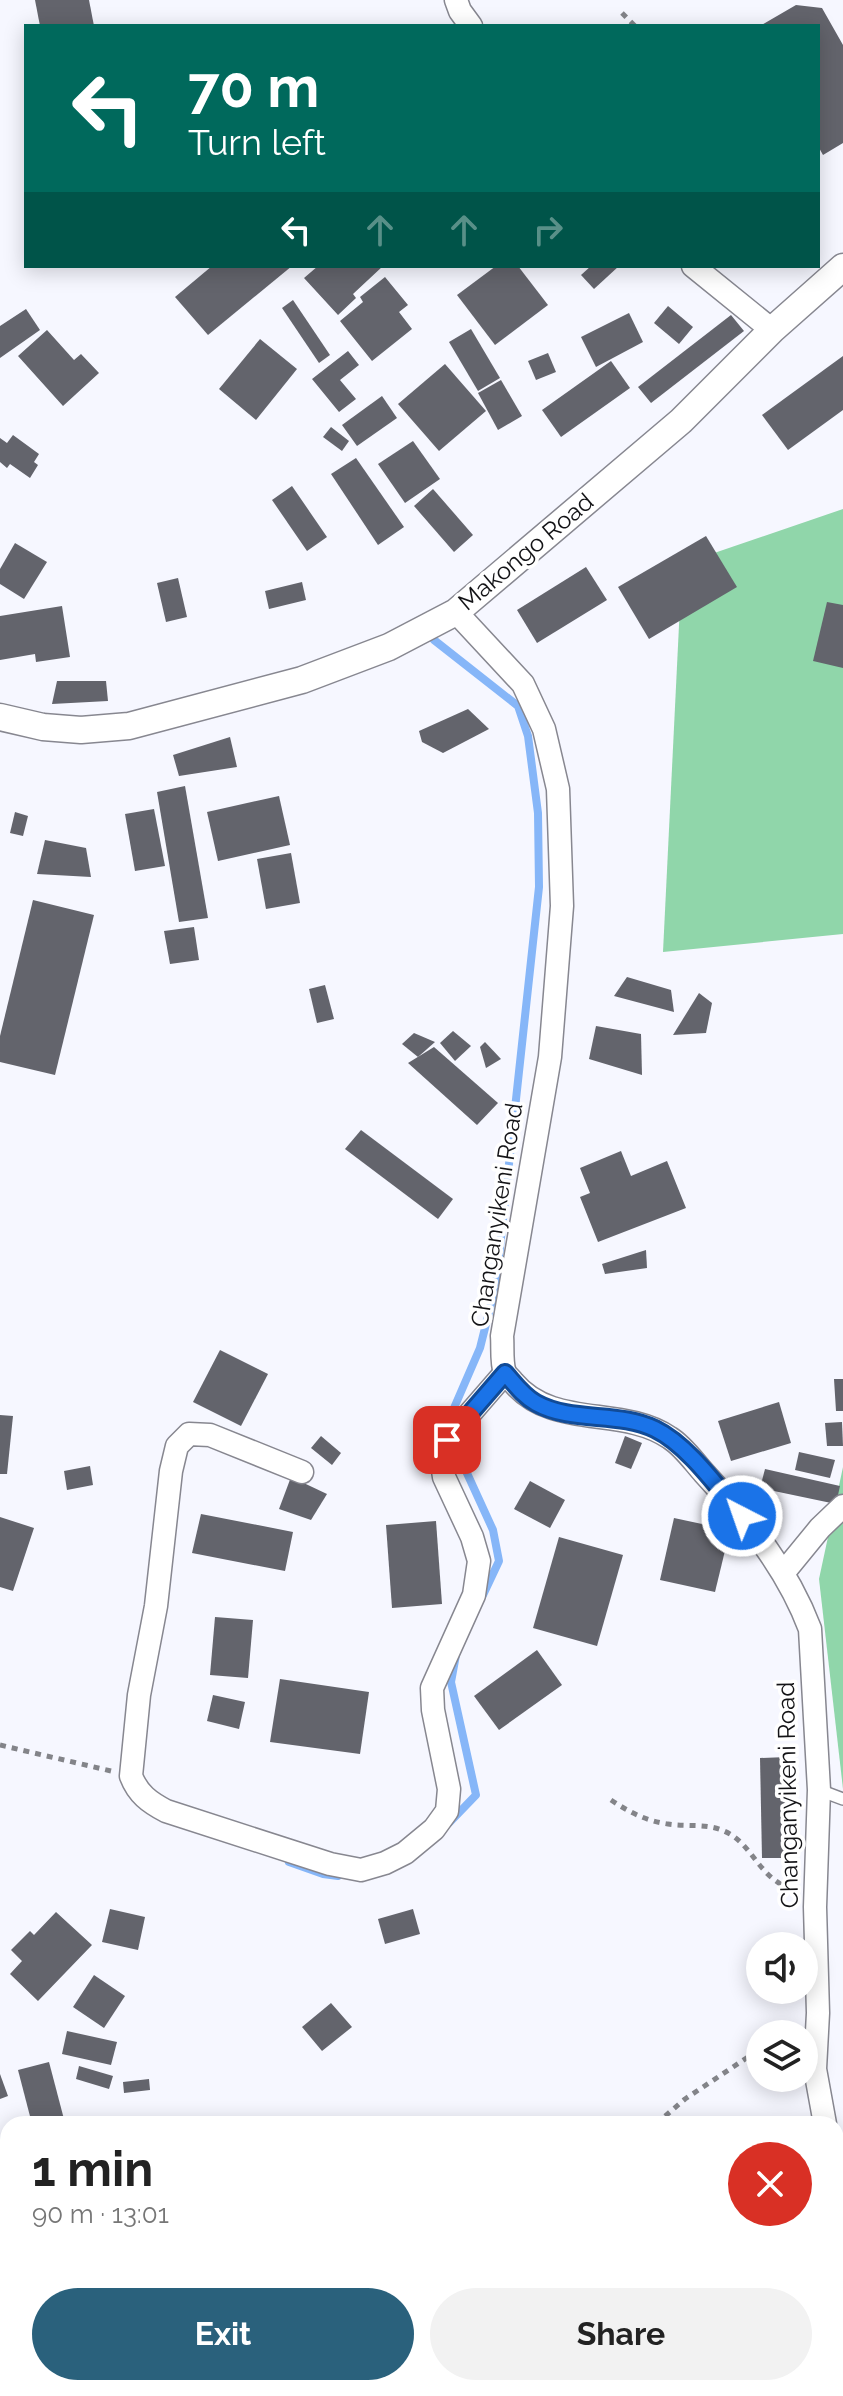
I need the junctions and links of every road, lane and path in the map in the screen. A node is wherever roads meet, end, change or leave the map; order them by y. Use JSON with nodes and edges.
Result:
{"nodes":[{"id":1,"x":456,"y":0,"type":"edge"},
{"id":2,"x":622,"y":13,"type":"dead end"},
{"id":3,"x":470,"y":24,"type":"edge"},
{"id":4,"x":633,"y":24,"type":"edge"},
{"id":5,"x":843,"y":267,"type":"edge"},
{"id":6,"x":695,"y":268,"type":"edge"},
{"id":7,"x":772,"y":330,"type":"junction"},
{"id":8,"x":456,"y":612,"type":"junction"},
{"id":9,"x":0,"y":717,"type":"edge"},
{"id":10,"x":505,"y":1373,"type":"junction"},
{"id":11,"x":302,"y":1472,"type":"dead end"},
{"id":12,"x":843,"y":1506,"type":"edge"},
{"id":13,"x":784,"y":1572,"type":"junction"},
{"id":14,"x":0,"y":1745,"type":"edge"},
{"id":15,"x":131,"y":1776,"type":"junction"},
{"id":16,"x":819,"y":1790,"type":"junction"},
{"id":17,"x":843,"y":1799,"type":"edge"},
{"id":18,"x":611,"y":1800,"type":"dead end"},
{"id":19,"x":815,"y":1907,"type":"junction"},
{"id":20,"x":746,"y":2058,"type":"edge"},
{"id":21,"x":665,"y":2116,"type":"edge"},
{"id":22,"x":824,"y":2116,"type":"edge"}],
"edges":[{"from":1,"to":3,"type":"street"},
{"from":2,"to":4,"type":"path"},
{"from":5,"to":7,"type":"street","name":"Makongo Road"},
{"from":6,"to":7,"type":"street"},
{"from":7,"to":8,"type":"street","name":"Makongo Road"},
{"from":8,"to":9,"type":"street","name":"Makongo Road"},
{"from":8,"to":10,"type":"street","name":"Changanyikeni Road"},
{"from":10,"to":13,"type":"street","name":"Changanyikeni Road"},
{"from":10,"to":15,"type":"street"},
{"from":11,"to":15,"type":"street"},
{"from":12,"to":13,"type":"street"},
{"from":13,"to":16,"type":"street","name":"Changanyikeni Road"},
{"from":14,"to":15,"type":"path"},
{"from":16,"to":17,"type":"lane"},
{"from":16,"to":19,"type":"street","name":"Changanyikeni Road"},
{"from":18,"to":19,"type":"path"},
{"from":19,"to":22,"type":"street","name":"Changanyikeni Road"},
{"from":20,"to":21,"type":"path"}]}
